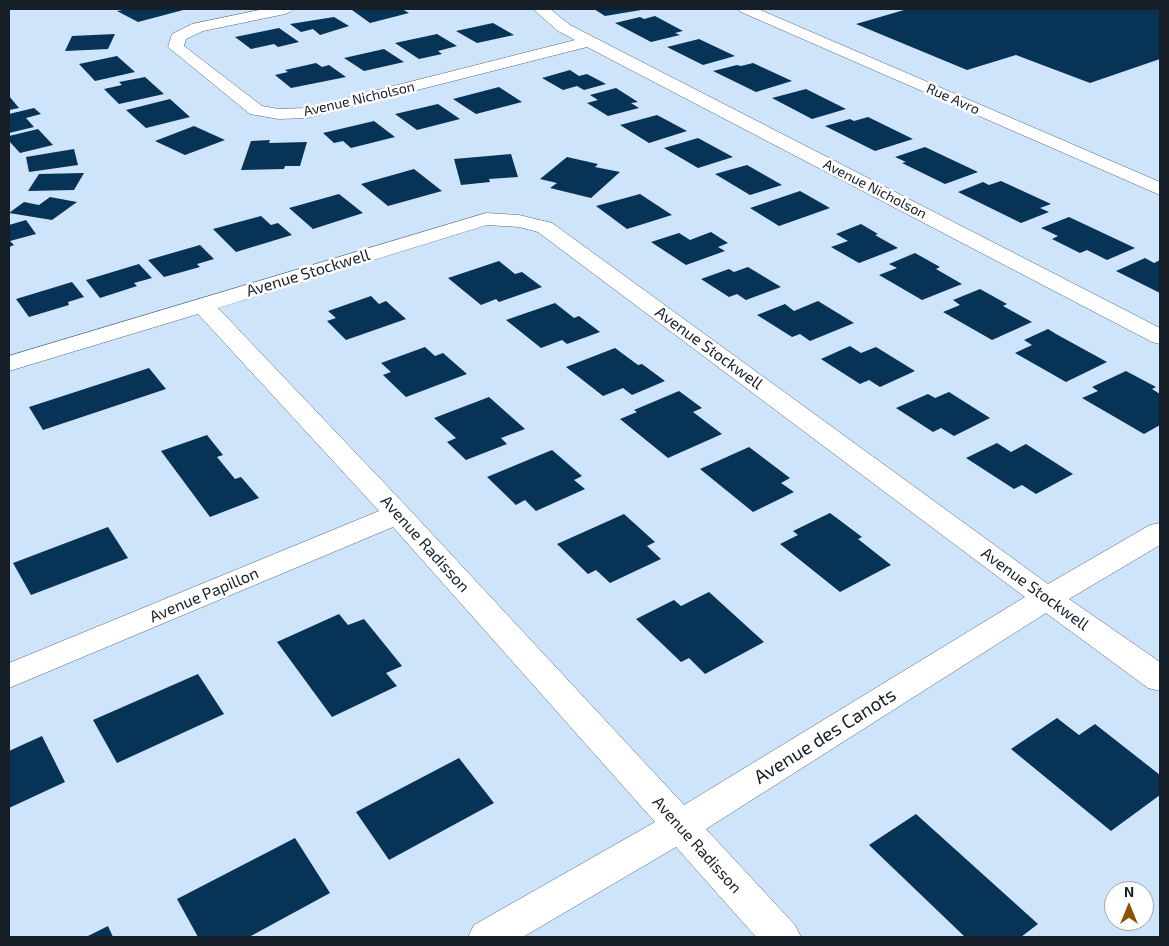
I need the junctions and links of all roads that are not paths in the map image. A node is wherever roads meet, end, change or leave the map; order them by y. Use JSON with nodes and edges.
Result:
{"nodes":[{"id":1,"x":285,"y":9,"type":"edge"},
{"id":2,"x":541,"y":9,"type":"edge"},
{"id":3,"x":746,"y":9,"type":"edge"},
{"id":4,"x":590,"y":41,"type":"junction"},
{"id":5,"x":1160,"y":189,"type":"edge"},
{"id":6,"x":202,"y":304,"type":"junction"},
{"id":7,"x":1160,"y":337,"type":"edge"},
{"id":8,"x":9,"y":364,"type":"edge"},
{"id":9,"x":398,"y":514,"type":"junction"},
{"id":10,"x":1160,"y":532,"type":"edge"},
{"id":11,"x":1047,"y":598,"type":"junction"},
{"id":12,"x":9,"y":676,"type":"edge"},
{"id":13,"x":1160,"y":679,"type":"edge"},
{"id":14,"x":680,"y":826,"type":"junction"},
{"id":15,"x":488,"y":937,"type":"edge"},
{"id":16,"x":781,"y":937,"type":"edge"}],
"edges":[{"from":1,"to":4,"type":"street","name":"Avenue Nicholson"},
{"from":2,"to":4,"type":"street","name":"Avenue Nicholson"},
{"from":3,"to":5,"type":"street","name":"Rue Avro"},
{"from":4,"to":7,"type":"street","name":"Avenue Nicholson"},
{"from":6,"to":8,"type":"street"},
{"from":6,"to":9,"type":"street","name":"Avenue Radisson"},
{"from":6,"to":11,"type":"street","name":"Avenue Stockwell"},
{"from":9,"to":12,"type":"street","name":"Avenue Papillon"},
{"from":9,"to":14,"type":"street","name":"Avenue Radisson"},
{"from":10,"to":11,"type":"street","name":"Avenue des Canots"},
{"from":11,"to":13,"type":"street","name":"Avenue Stockwell"},
{"from":11,"to":14,"type":"street","name":"Avenue des Canots"},
{"from":14,"to":15,"type":"street","name":"Avenue des Canots"},
{"from":14,"to":16,"type":"street","name":"Avenue Radisson"}]}
